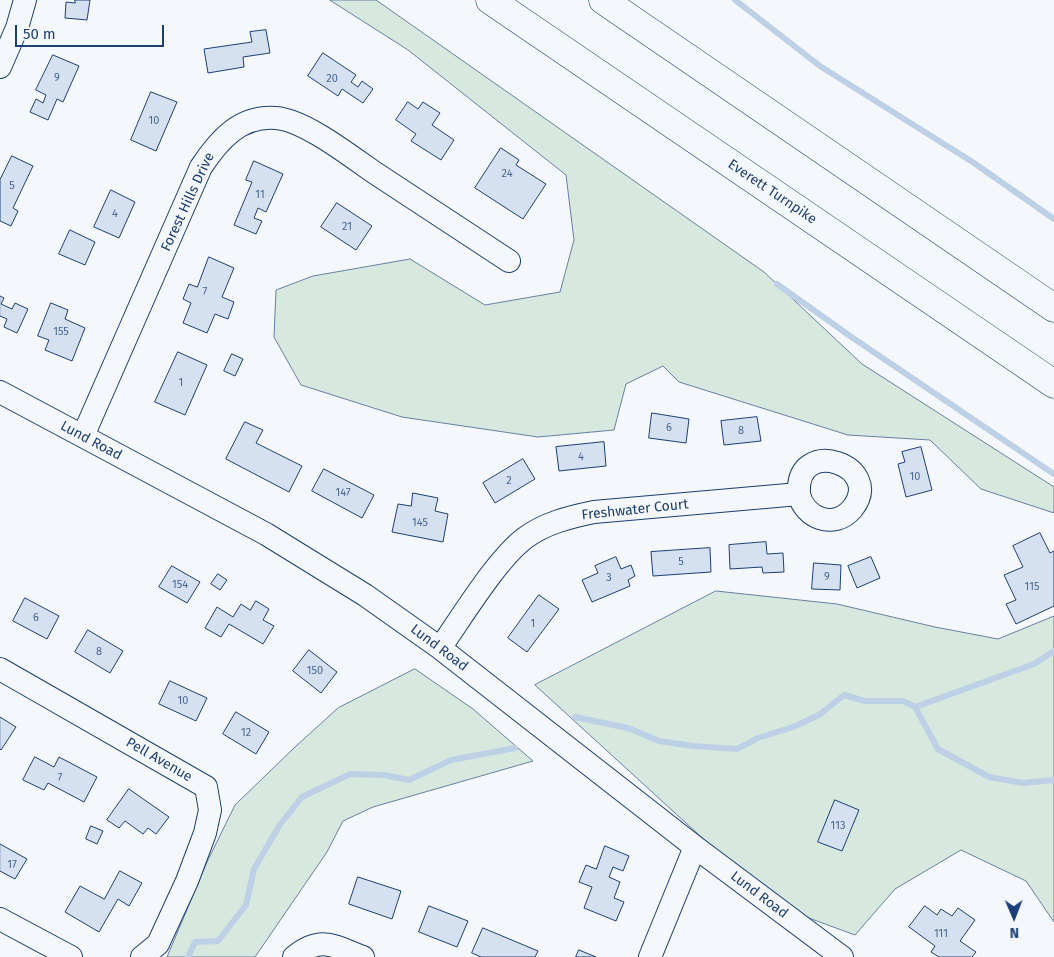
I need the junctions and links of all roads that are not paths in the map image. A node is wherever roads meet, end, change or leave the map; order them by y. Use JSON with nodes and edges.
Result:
{"nodes":[{"id":1,"x":25,"y":0,"type":"edge"},
{"id":2,"x":490,"y":0,"type":"edge"},
{"id":3,"x":602,"y":0,"type":"edge"},
{"id":4,"x":0,"y":67,"type":"edge"},
{"id":5,"x":510,"y":261,"type":"dead end"},
{"id":6,"x":1054,"y":308,"type":"edge"},
{"id":7,"x":1054,"y":384,"type":"edge"},
{"id":8,"x":0,"y":392,"type":"edge"},
{"id":9,"x":83,"y":436,"type":"junction"},
{"id":10,"x":799,"y":494,"type":"dead end"},
{"id":11,"x":440,"y":648,"type":"junction"},
{"id":12,"x":0,"y":669,"type":"edge"},
{"id":13,"x":695,"y":847,"type":"junction"},
{"id":14,"x":0,"y":919,"type":"edge"},
{"id":15,"x":71,"y":957,"type":"edge"},
{"id":16,"x":142,"y":957,"type":"edge"},
{"id":17,"x":294,"y":957,"type":"edge"},
{"id":18,"x":363,"y":957,"type":"edge"},
{"id":19,"x":650,"y":957,"type":"edge"},
{"id":20,"x":842,"y":957,"type":"edge"}],
"edges":[{"from":1,"to":4,"type":"street"},
{"from":2,"to":7,"type":"highway","name":"Everett Turnpike"},
{"from":3,"to":6,"type":"highway"},
{"from":5,"to":9,"type":"street","name":"Forest Hills Drive"},
{"from":8,"to":9,"type":"street","name":"Lund Road"},
{"from":9,"to":11,"type":"street","name":"Lund Road"},
{"from":10,"to":11,"type":"street","name":"Freshwater Court"},
{"from":11,"to":13,"type":"street","name":"Lund Road"},
{"from":12,"to":16,"type":"street","name":"Pell Avenue"},
{"from":13,"to":19,"type":"street"},
{"from":13,"to":20,"type":"street","name":"Lund Road"},
{"from":14,"to":15,"type":"street"},
{"from":17,"to":18,"type":"street"}]}
